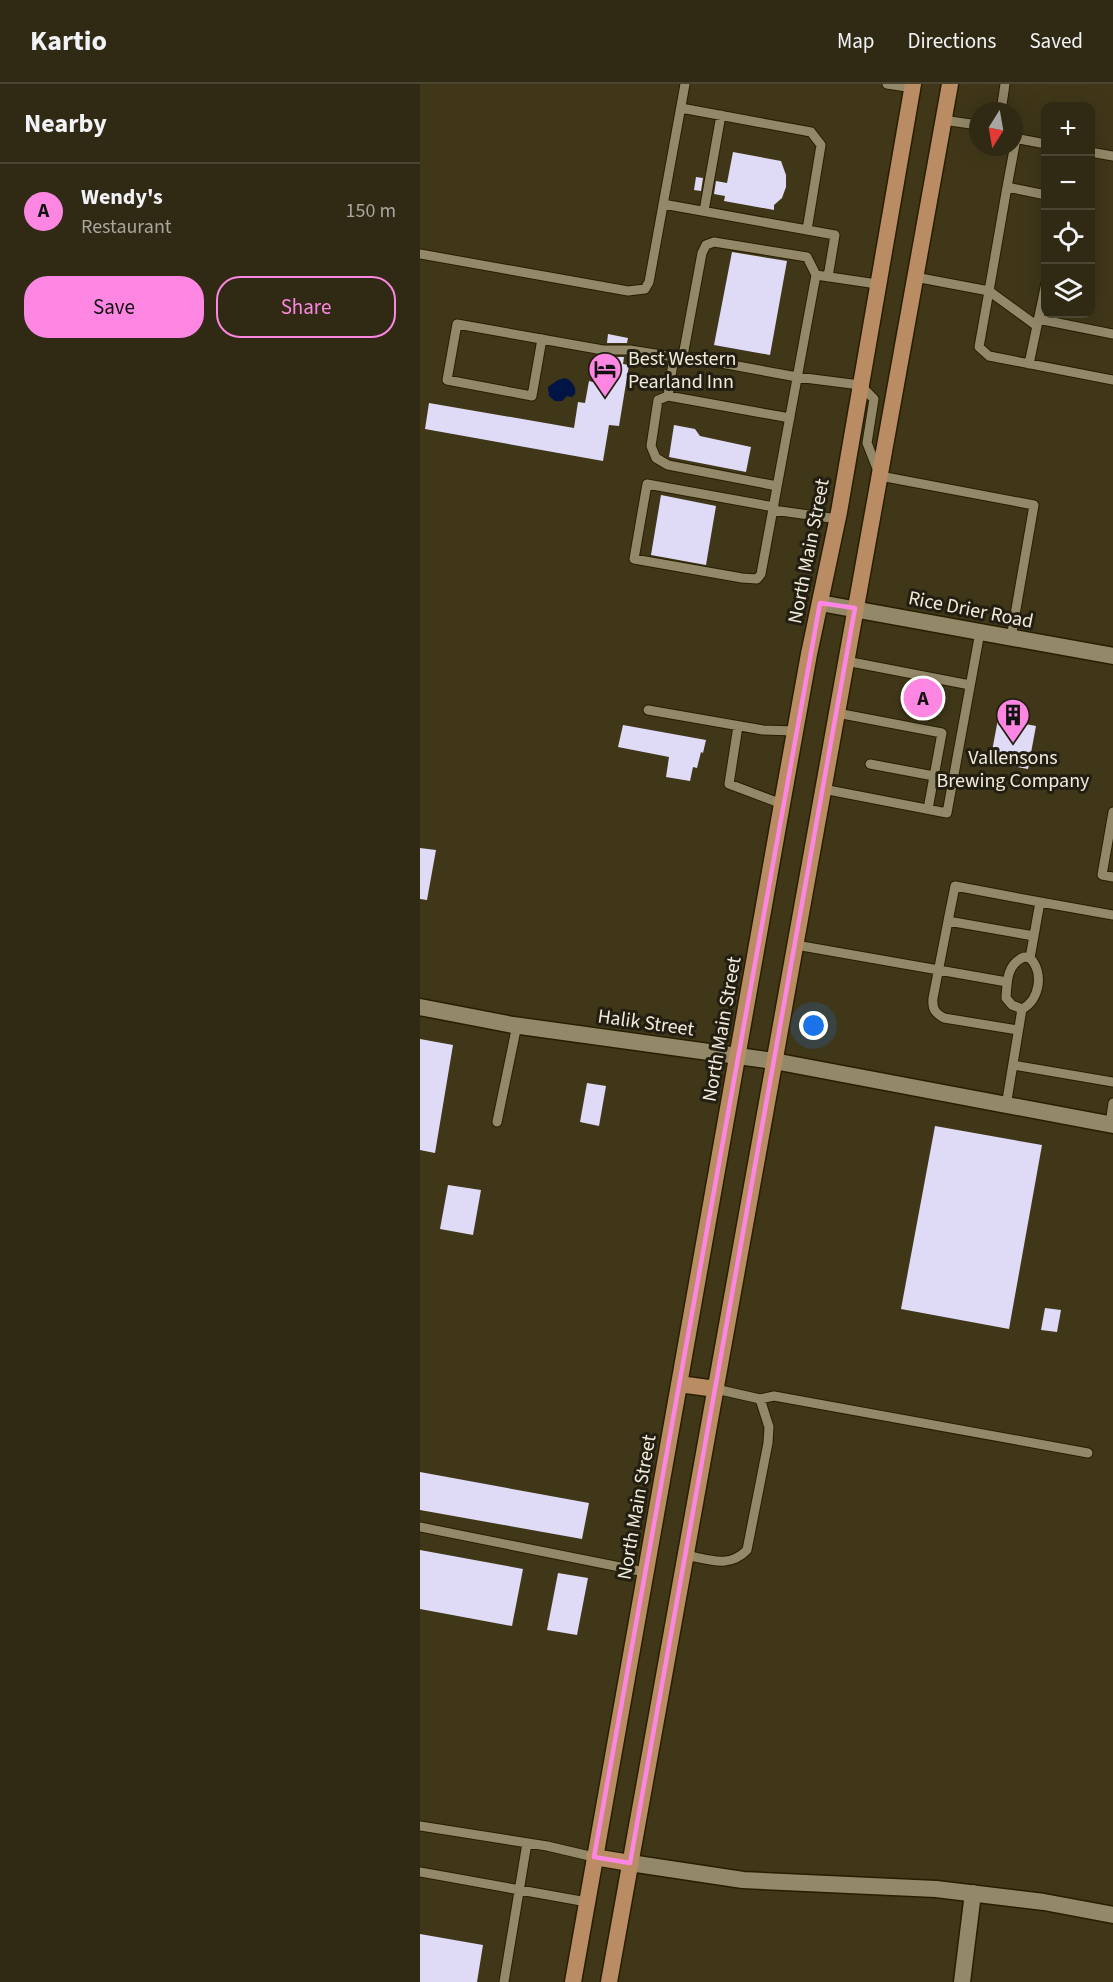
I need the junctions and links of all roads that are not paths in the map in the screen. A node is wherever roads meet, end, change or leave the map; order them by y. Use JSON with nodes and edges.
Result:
{"nodes":[{"id":1,"x":685,"y":84,"type":"edge"},
{"id":2,"x":887,"y":84,"type":"edge"},
{"id":3,"x":950,"y":84,"type":"edge"},
{"id":4,"x":1005,"y":84,"type":"edge"},
{"id":5,"x":913,"y":86,"type":"edge"},
{"id":6,"x":1002,"y":102,"type":"edge"},
{"id":7,"x":681,"y":108,"type":"junction"},
{"id":8,"x":721,"y":115,"type":"junction"},
{"id":9,"x":943,"y":120,"type":"junction"},
{"id":10,"x":969,"y":124,"type":"edge"},
{"id":11,"x":1023,"y":140,"type":"edge"},
{"id":12,"x":1041,"y":143,"type":"edge"},
{"id":13,"x":1095,"y":153,"type":"edge"},
{"id":14,"x":1012,"y":156,"type":"edge"},
{"id":15,"x":1113,"y":156,"type":"edge"},
{"id":16,"x":1007,"y":188,"type":"junction"},
{"id":17,"x":1041,"y":194,"type":"edge"},
{"id":18,"x":663,"y":204,"type":"junction"},
{"id":19,"x":704,"y":211,"type":"junction"},
{"id":20,"x":807,"y":230,"type":"junction"},
{"id":21,"x":420,"y":254,"type":"edge"},
{"id":22,"x":816,"y":274,"type":"junction"},
{"id":23,"x":828,"y":277,"type":"junction"},
{"id":24,"x":915,"y":277,"type":"junction"},
{"id":25,"x":877,"y":284,"type":"junction"},
{"id":26,"x":990,"y":291,"type":"junction"},
{"id":27,"x":1041,"y":307,"type":"edge"},
{"id":28,"x":1038,"y":322,"type":"junction"},
{"id":29,"x":1113,"y":333,"type":"edge"},
{"id":30,"x":542,"y":339,"type":"junction"},
{"id":31,"x":678,"y":356,"type":"junction"},
{"id":32,"x":1029,"y":364,"type":"junction"},
{"id":33,"x":797,"y":377,"type":"junction"},
{"id":34,"x":1113,"y":380,"type":"edge"},
{"id":35,"x":860,"y":385,"type":"junction"},
{"id":36,"x":668,"y":396,"type":"junction"},
{"id":37,"x":790,"y":418,"type":"junction"},
{"id":38,"x":880,"y":476,"type":"junction"},
{"id":39,"x":777,"y":486,"type":"junction"},
{"id":40,"x":773,"y":508,"type":"junction"},
{"id":41,"x":838,"y":519,"type":"junction"},
{"id":42,"x":820,"y":603,"type":"junction"},
{"id":43,"x":855,"y":608,"type":"junction"},
{"id":44,"x":980,"y":633,"type":"junction"},
{"id":45,"x":1011,"y":638,"type":"junction"},
{"id":46,"x":1113,"y":657,"type":"edge"},
{"id":47,"x":846,"y":661,"type":"junction"},
{"id":48,"x":970,"y":686,"type":"junction"},
{"id":49,"x":648,"y":710,"type":"dead end"},
{"id":50,"x":837,"y":713,"type":"junction"},
{"id":51,"x":738,"y":726,"type":"junction"},
{"id":52,"x":795,"y":731,"type":"junction"},
{"id":53,"x":870,"y":764,"type":"dead end"},
{"id":54,"x":934,"y":776,"type":"junction"},
{"id":55,"x":823,"y":789,"type":"junction"},
{"id":56,"x":782,"y":804,"type":"junction"},
{"id":57,"x":928,"y":809,"type":"junction"},
{"id":58,"x":1113,"y":812,"type":"edge"},
{"id":59,"x":1113,"y":877,"type":"edge"},
{"id":60,"x":1040,"y":902,"type":"junction"},
{"id":61,"x":1113,"y":915,"type":"edge"},
{"id":62,"x":948,"y":921,"type":"junction"},
{"id":63,"x":1034,"y":936,"type":"junction"},
{"id":64,"x":795,"y":945,"type":"junction"},
{"id":65,"x":1030,"y":958,"type":"junction"},
{"id":66,"x":939,"y":970,"type":"junction"},
{"id":67,"x":1007,"y":982,"type":"junction"},
{"id":68,"x":420,"y":1007,"type":"edge"},
{"id":69,"x":1022,"y":1009,"type":"junction"},
{"id":70,"x":517,"y":1025,"type":"junction"},
{"id":71,"x":1018,"y":1030,"type":"junction"},
{"id":72,"x":737,"y":1056,"type":"junction"},
{"id":73,"x":774,"y":1061,"type":"junction"},
{"id":74,"x":1013,"y":1065,"type":"junction"},
{"id":75,"x":1113,"y":1082,"type":"edge"},
{"id":76,"x":1113,"y":1103,"type":"edge"},
{"id":77,"x":1006,"y":1106,"type":"junction"},
{"id":78,"x":497,"y":1122,"type":"dead end"},
{"id":79,"x":1111,"y":1125,"type":"edge"},
{"id":80,"x":679,"y":1384,"type":"junction"},
{"id":81,"x":716,"y":1389,"type":"junction"},
{"id":82,"x":760,"y":1399,"type":"junction"},
{"id":83,"x":1088,"y":1453,"type":"dead end"},
{"id":84,"x":420,"y":1527,"type":"edge"},
{"id":85,"x":685,"y":1555,"type":"junction"},
{"id":86,"x":645,"y":1572,"type":"junction"},
{"id":87,"x":420,"y":1826,"type":"edge"},
{"id":88,"x":526,"y":1842,"type":"junction"},
{"id":89,"x":594,"y":1857,"type":"junction"},
{"id":90,"x":630,"y":1863,"type":"junction"},
{"id":91,"x":420,"y":1872,"type":"edge"},
{"id":92,"x":518,"y":1890,"type":"junction"},
{"id":93,"x":973,"y":1893,"type":"junction"},
{"id":94,"x":587,"y":1902,"type":"junction"},
{"id":95,"x":1113,"y":1915,"type":"edge"},
{"id":96,"x":504,"y":1982,"type":"edge"},
{"id":97,"x":573,"y":1982,"type":"edge"},
{"id":98,"x":609,"y":1982,"type":"edge"},
{"id":99,"x":962,"y":1982,"type":"edge"}],
"edges":[{"from":1,"to":7,"type":"lane"},
{"from":2,"to":5,"type":"lane"},
{"from":3,"to":9,"type":"main road"},
{"from":4,"to":6,"type":"lane"},
{"from":5,"to":25,"type":"main road","name":"North Main Street"},
{"from":7,"to":8,"type":"lane"},
{"from":7,"to":18,"type":"lane"},
{"from":8,"to":19,"type":"lane"},
{"from":8,"to":20,"type":"lane"},
{"from":9,"to":10,"type":"lane"},
{"from":9,"to":24,"type":"main road"},
{"from":11,"to":12,"type":"lane"},
{"from":13,"to":15,"type":"lane"},
{"from":14,"to":16,"type":"lane"},
{"from":16,"to":17,"type":"lane"},
{"from":16,"to":26,"type":"lane"},
{"from":18,"to":19,"type":"lane"},
{"from":18,"to":21,"type":"lane"},
{"from":19,"to":20,"type":"lane"},
{"from":20,"to":23,"type":"lane"},
{"from":22,"to":23,"type":"lane"},
{"from":22,"to":31,"type":"lane"},
{"from":22,"to":33,"type":"lane"},
{"from":23,"to":25,"type":"lane"},
{"from":24,"to":26,"type":"lane"},
{"from":24,"to":38,"type":"main road"},
{"from":25,"to":35,"type":"main road","name":"North Main Street"},
{"from":26,"to":28,"type":"lane"},
{"from":26,"to":32,"type":"lane"},
{"from":27,"to":28,"type":"lane"},
{"from":28,"to":29,"type":"lane"},
{"from":28,"to":32,"type":"lane"},
{"from":30,"to":30,"type":"lane"},
{"from":30,"to":31,"type":"lane"},
{"from":31,"to":33,"type":"lane"},
{"from":31,"to":36,"type":"lane"},
{"from":32,"to":34,"type":"lane"},
{"from":33,"to":35,"type":"lane"},
{"from":33,"to":37,"type":"lane"},
{"from":35,"to":38,"type":"lane"},
{"from":35,"to":41,"type":"main road","name":"North Main Street"},
{"from":36,"to":37,"type":"lane"},
{"from":36,"to":39,"type":"lane"},
{"from":37,"to":39,"type":"lane"},
{"from":38,"to":43,"type":"main road"},
{"from":38,"to":45,"type":"lane"},
{"from":39,"to":40,"type":"lane"},
{"from":40,"to":40,"type":"lane"},
{"from":40,"to":41,"type":"lane"},
{"from":41,"to":42,"type":"main road","name":"North Main Street"},
{"from":42,"to":43,"type":"street","name":"Rice Drier Road"},
{"from":42,"to":52,"type":"main road","name":"North Main Street"},
{"from":43,"to":44,"type":"street","name":"Rice Drier Road"},
{"from":43,"to":47,"type":"main road"},
{"from":44,"to":45,"type":"street","name":"Rice Drier Road"},
{"from":44,"to":48,"type":"lane"},
{"from":45,"to":46,"type":"street","name":"Rice Drier Road"},
{"from":47,"to":48,"type":"lane"},
{"from":47,"to":50,"type":"main road"},
{"from":48,"to":57,"type":"lane"},
{"from":49,"to":51,"type":"lane"},
{"from":50,"to":54,"type":"lane"},
{"from":50,"to":55,"type":"main road"},
{"from":51,"to":52,"type":"lane"},
{"from":51,"to":56,"type":"lane"},
{"from":52,"to":56,"type":"main road","name":"North Main Street"},
{"from":53,"to":54,"type":"lane"},
{"from":54,"to":57,"type":"lane"},
{"from":55,"to":57,"type":"lane"},
{"from":55,"to":64,"type":"main road"},
{"from":56,"to":72,"type":"main road","name":"North Main Street"},
{"from":58,"to":59,"type":"lane"},
{"from":60,"to":61,"type":"lane"},
{"from":60,"to":62,"type":"lane"},
{"from":60,"to":63,"type":"lane"},
{"from":62,"to":63,"type":"lane"},
{"from":62,"to":66,"type":"lane"},
{"from":63,"to":65,"type":"lane"},
{"from":64,"to":66,"type":"lane"},
{"from":64,"to":73,"type":"main road"},
{"from":65,"to":67,"type":"lane"},
{"from":65,"to":69,"type":"lane"},
{"from":66,"to":67,"type":"lane"},
{"from":66,"to":71,"type":"lane"},
{"from":67,"to":69,"type":"lane"},
{"from":68,"to":70,"type":"street","name":"Halik Street"},
{"from":69,"to":71,"type":"lane"},
{"from":70,"to":72,"type":"street","name":"Halik Street"},
{"from":70,"to":78,"type":"lane"},
{"from":71,"to":74,"type":"lane"},
{"from":72,"to":73,"type":"street","name":"Halik Street"},
{"from":72,"to":80,"type":"main road","name":"North Main Street"},
{"from":73,"to":77,"type":"street","name":"Halik Street"},
{"from":73,"to":81,"type":"main road"},
{"from":74,"to":75,"type":"lane"},
{"from":74,"to":77,"type":"lane"},
{"from":76,"to":79,"type":"lane"},
{"from":77,"to":79,"type":"street","name":"Halik Street"},
{"from":80,"to":81,"type":"main road"},
{"from":80,"to":86,"type":"main road","name":"North Main Street"},
{"from":81,"to":82,"type":"lane"},
{"from":81,"to":85,"type":"main road"},
{"from":82,"to":83,"type":"lane"},
{"from":82,"to":85,"type":"lane"},
{"from":84,"to":86,"type":"lane"},
{"from":85,"to":90,"type":"main road"},
{"from":86,"to":89,"type":"main road","name":"North Main Street"},
{"from":87,"to":88,"type":"lane"},
{"from":88,"to":89,"type":"lane"},
{"from":88,"to":92,"type":"lane"},
{"from":89,"to":90,"type":"main road"},
{"from":89,"to":94,"type":"main road","name":"North Main Street"},
{"from":90,"to":93,"type":"street"},
{"from":90,"to":98,"type":"main road"},
{"from":91,"to":92,"type":"lane"},
{"from":92,"to":94,"type":"lane"},
{"from":92,"to":96,"type":"lane"},
{"from":93,"to":95,"type":"street"},
{"from":93,"to":99,"type":"street"},
{"from":94,"to":97,"type":"main road","name":"North Main Street"}]}
